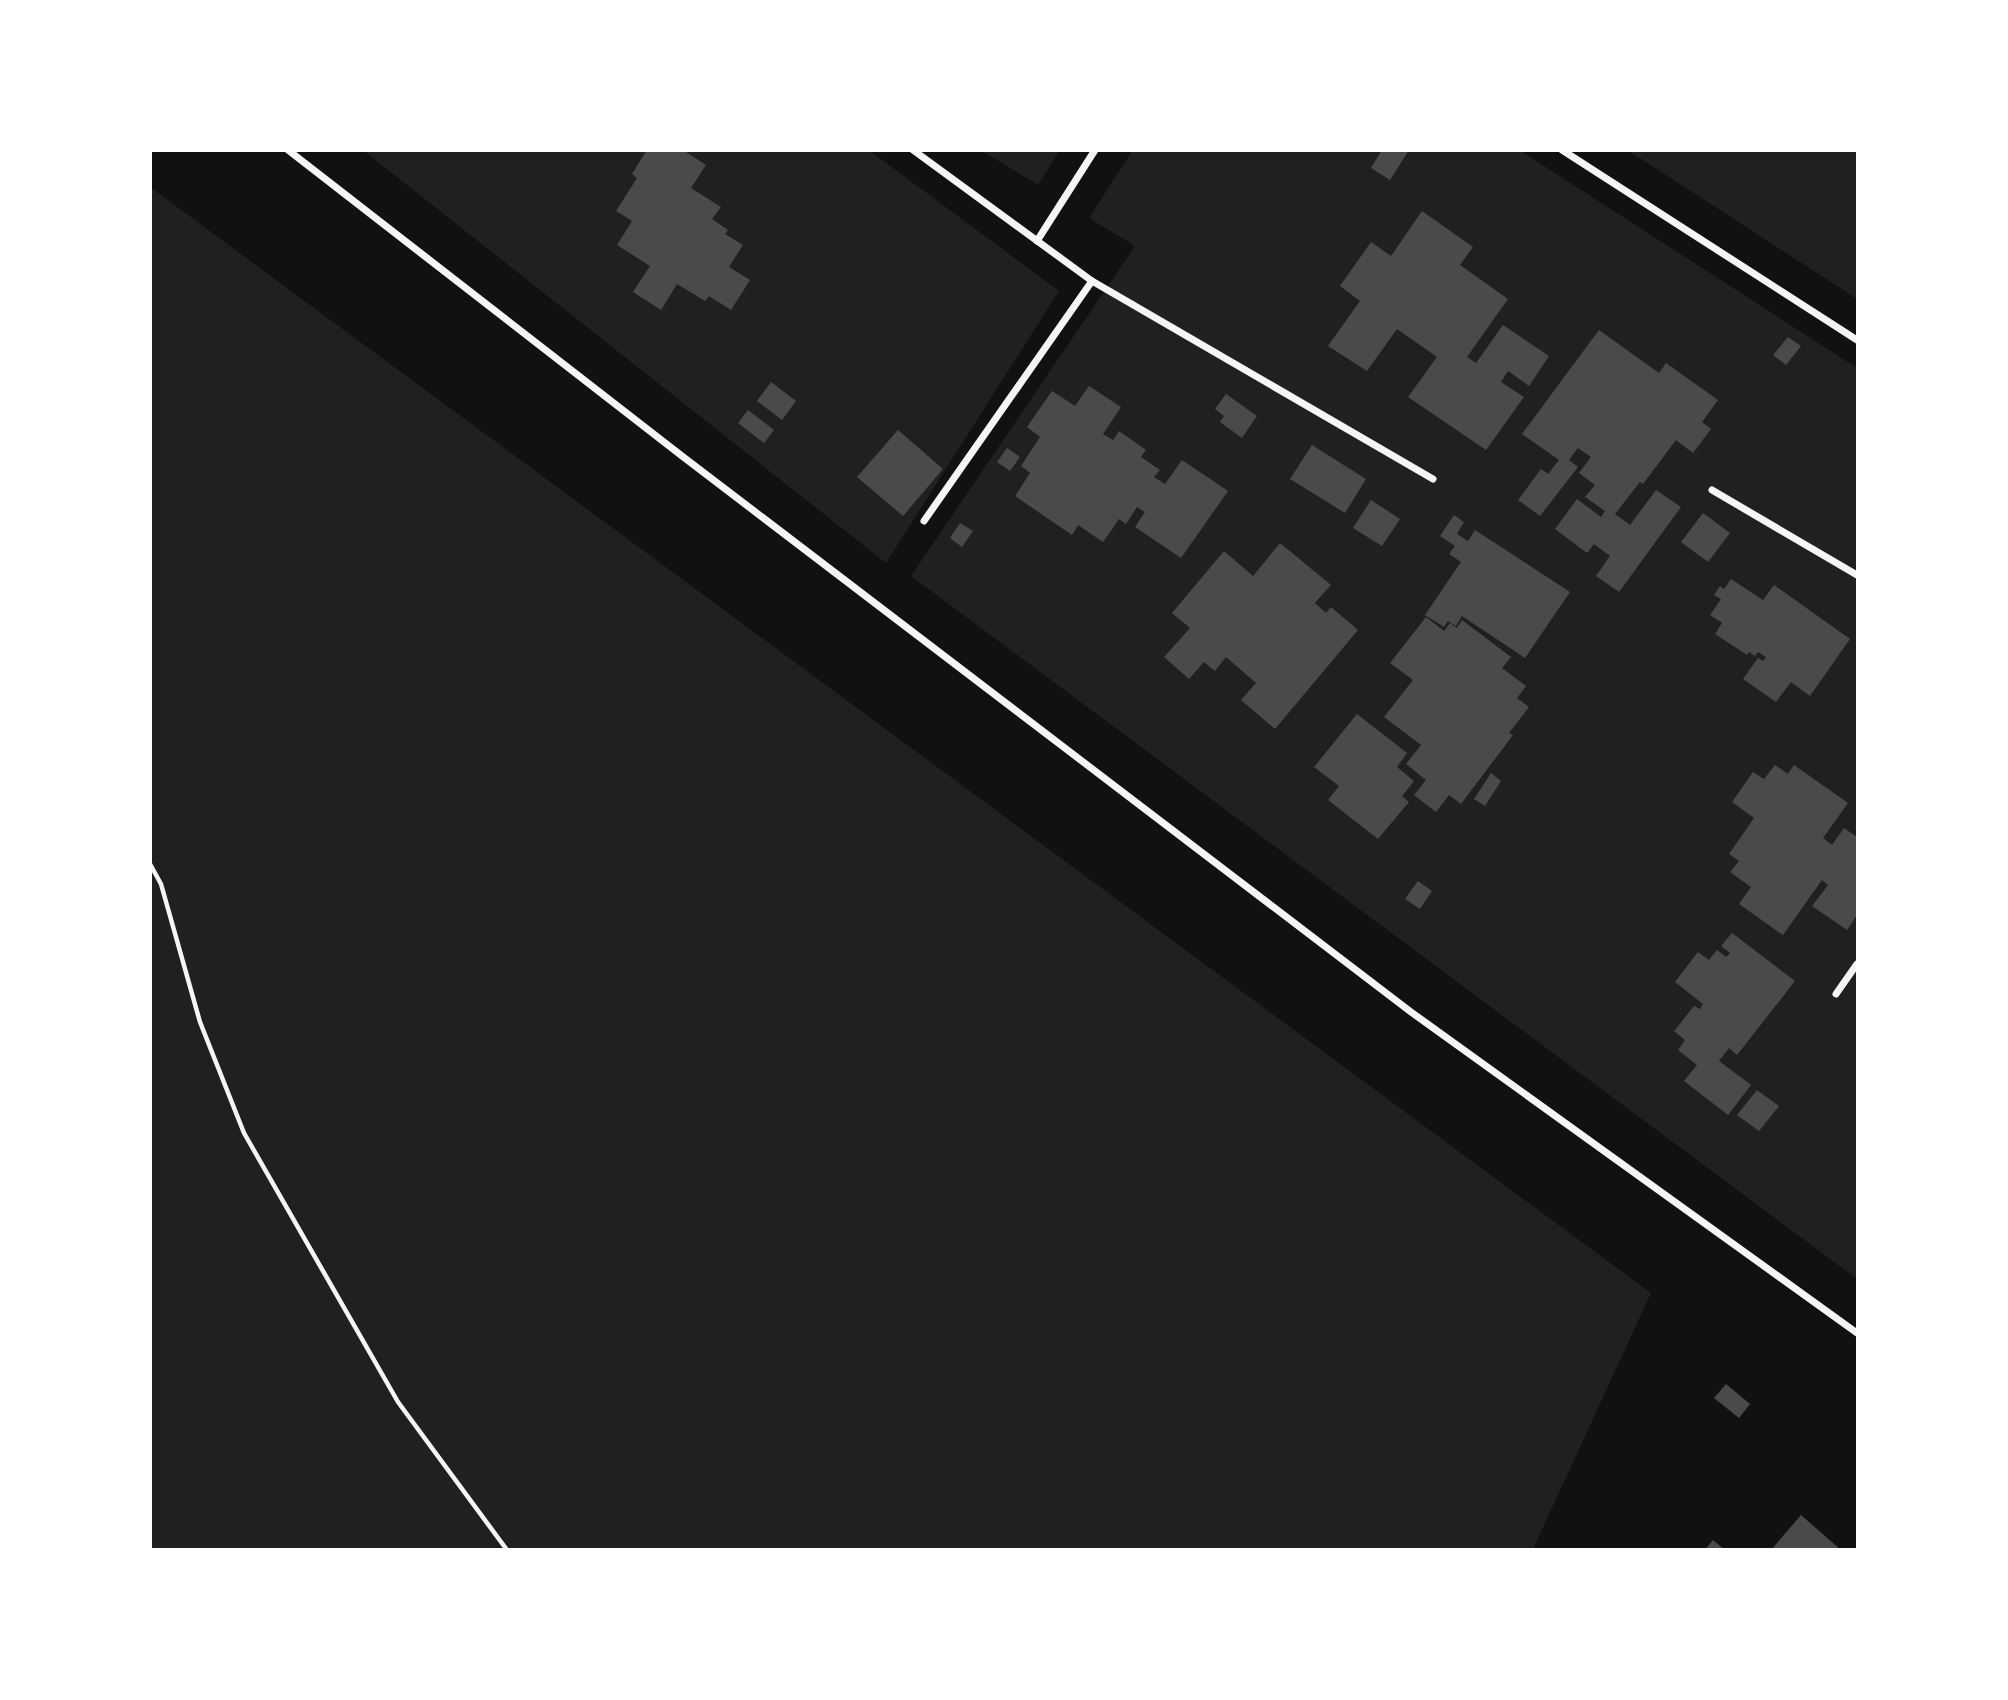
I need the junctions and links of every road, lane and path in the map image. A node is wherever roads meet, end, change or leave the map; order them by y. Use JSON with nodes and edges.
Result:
{"nodes":[{"id":1,"x":288,"y":150,"type":"edge"},
{"id":2,"x":913,"y":150,"type":"edge"},
{"id":3,"x":1096,"y":150,"type":"edge"},
{"id":4,"x":1562,"y":150,"type":"edge"},
{"id":5,"x":1037,"y":241,"type":"junction"},
{"id":6,"x":1092,"y":281,"type":"junction"},
{"id":7,"x":1857,"y":340,"type":"edge"},
{"id":8,"x":1433,"y":479,"type":"dead end"},
{"id":9,"x":1712,"y":490,"type":"dead end"},
{"id":10,"x":923,"y":521,"type":"dead end"},
{"id":11,"x":1857,"y":575,"type":"edge"},
{"id":12,"x":150,"y":864,"type":"edge"},
{"id":13,"x":1857,"y":964,"type":"edge"},
{"id":14,"x":1836,"y":994,"type":"dead end"},
{"id":15,"x":1857,"y":1333,"type":"edge"},
{"id":16,"x":507,"y":1549,"type":"edge"}],
"edges":[{"from":1,"to":15,"type":"street"},
{"from":2,"to":5,"type":"street"},
{"from":3,"to":5,"type":"street"},
{"from":4,"to":7,"type":"street"},
{"from":5,"to":6,"type":"street"},
{"from":6,"to":8,"type":"street"},
{"from":6,"to":10,"type":"street"},
{"from":9,"to":11,"type":"street"},
{"from":12,"to":16,"type":"path"},
{"from":13,"to":14,"type":"street"}]}
